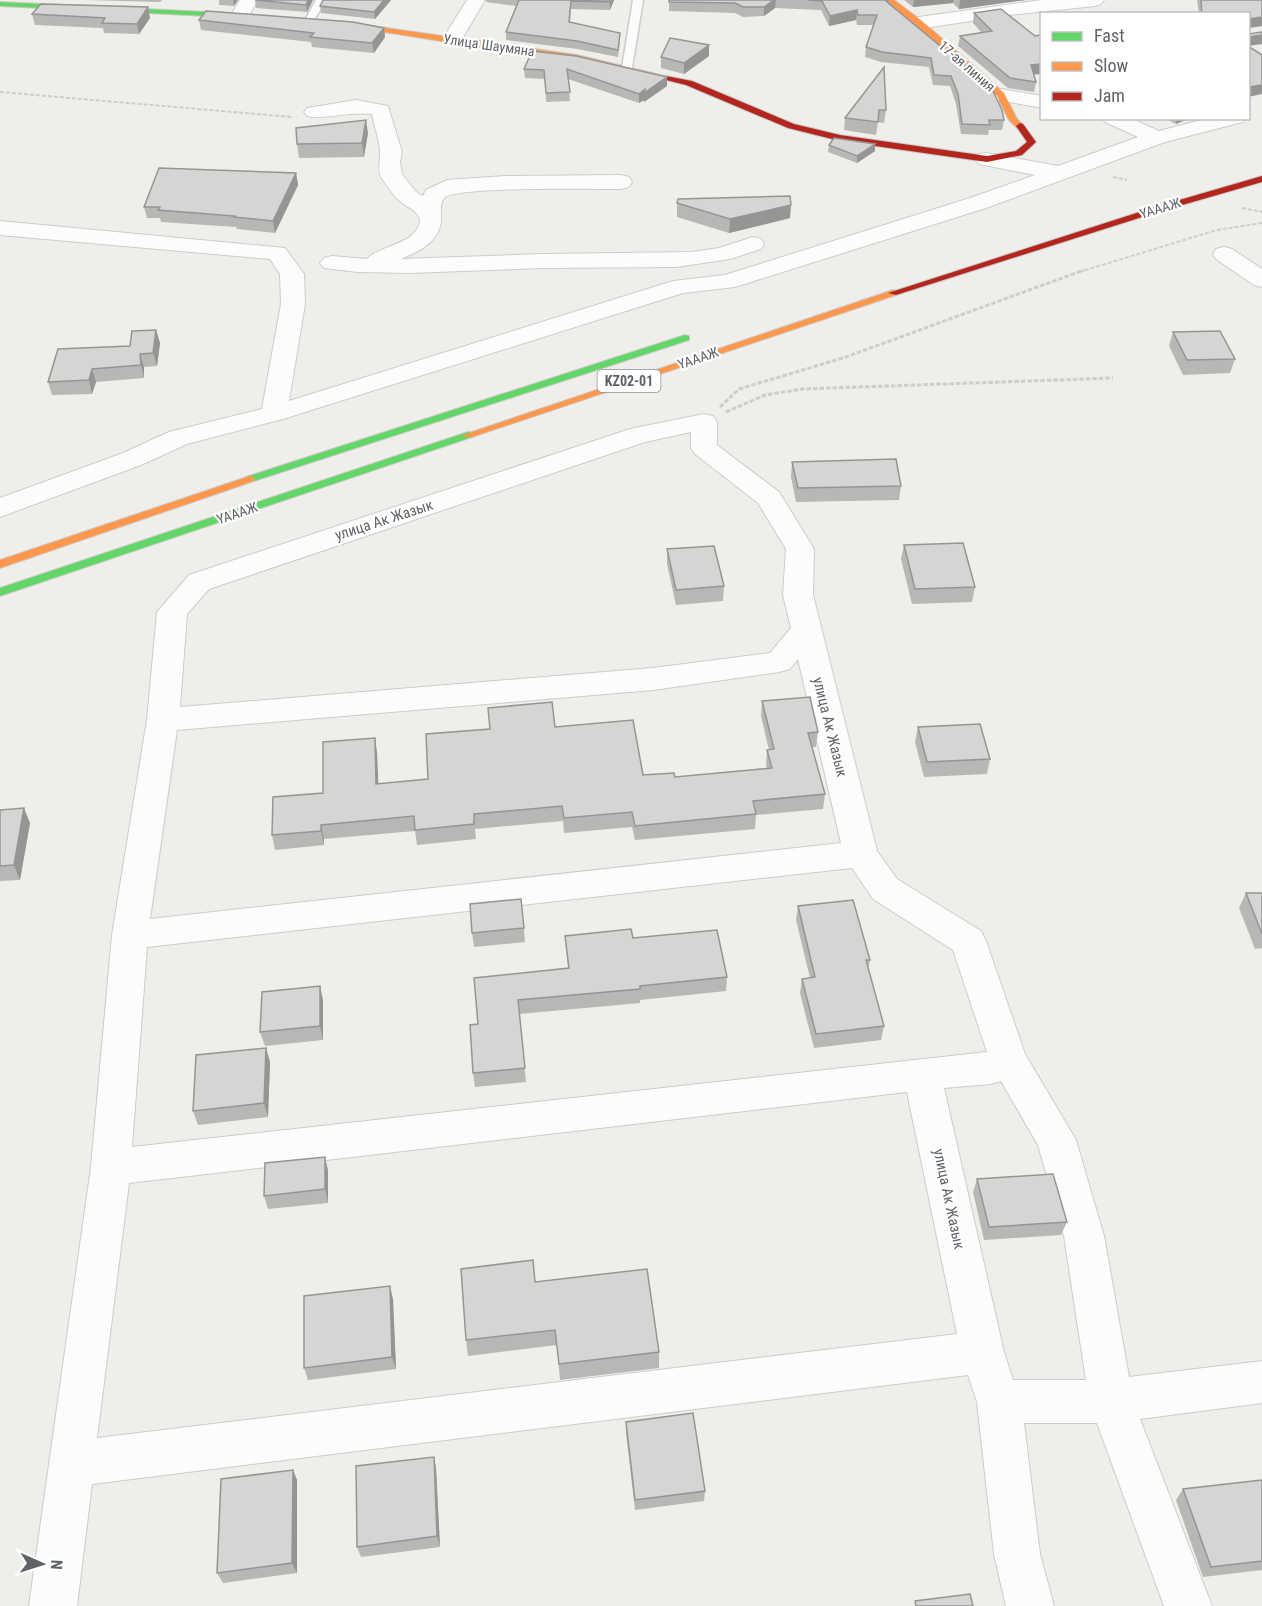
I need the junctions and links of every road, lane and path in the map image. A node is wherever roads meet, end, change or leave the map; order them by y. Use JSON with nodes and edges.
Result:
{"nodes":[{"id":1,"x":321,"y":0,"type":"edge"},
{"id":2,"x":476,"y":0,"type":"edge"},
{"id":3,"x":638,"y":0,"type":"edge"},
{"id":4,"x":889,"y":0,"type":"edge"},
{"id":5,"x":1095,"y":0,"type":"edge"},
{"id":6,"x":6,"y":2,"type":"edge"},
{"id":7,"x":244,"y":8,"type":"edge"},
{"id":8,"x":263,"y":17,"type":"edge"},
{"id":9,"x":304,"y":19,"type":"joint"},
{"id":10,"x":919,"y":23,"type":"junction"},
{"id":11,"x":452,"y":40,"type":"junction"},
{"id":12,"x":627,"y":68,"type":"junction"},
{"id":13,"x":0,"y":92,"type":"edge"},
{"id":14,"x":1001,"y":95,"type":"junction"},
{"id":15,"x":1040,"y":102,"type":"edge"},
{"id":16,"x":314,"y":112,"type":"joint"},
{"id":17,"x":1116,"y":120,"type":"edge"},
{"id":18,"x":1229,"y":120,"type":"edge"},
{"id":19,"x":1158,"y":137,"type":"junction"},
{"id":20,"x":1032,"y":142,"type":"junction"},
{"id":21,"x":987,"y":159,"type":"junction"},
{"id":22,"x":1063,"y":171,"type":"junction"},
{"id":23,"x":1262,"y":179,"type":"edge"},
{"id":24,"x":621,"y":182,"type":"dead end"},
{"id":25,"x":1237,"y":207,"type":"dead end"},
{"id":26,"x":428,"y":211,"type":"junction"},
{"id":27,"x":1262,"y":212,"type":"edge"},
{"id":28,"x":1262,"y":223,"type":"edge"},
{"id":29,"x":0,"y":228,"type":"edge"},
{"id":30,"x":753,"y":244,"type":"dead end"},
{"id":31,"x":1224,"y":254,"type":"dead end"},
{"id":32,"x":332,"y":263,"type":"junction"},
{"id":33,"x":292,"y":274,"type":"junction"},
{"id":34,"x":1262,"y":280,"type":"edge"},
{"id":35,"x":699,"y":333,"type":"dead end"},
{"id":36,"x":1113,"y":378,"type":"dead end"},
{"id":37,"x":274,"y":414,"type":"junction"},
{"id":38,"x":704,"y":422,"type":"junction"},
{"id":39,"x":0,"y":508,"type":"edge"},
{"id":40,"x":0,"y":564,"type":"edge"},
{"id":41,"x":0,"y":592,"type":"edge"},
{"id":42,"x":807,"y":629,"type":"junction"},
{"id":43,"x":163,"y":720,"type":"junction"},
{"id":44,"x":861,"y":854,"type":"junction"},
{"id":45,"x":130,"y":935,"type":"junction"},
{"id":46,"x":1008,"y":1059,"type":"junction"},
{"id":47,"x":922,"y":1074,"type":"junction"},
{"id":48,"x":111,"y":1167,"type":"junction"},
{"id":49,"x":982,"y":1352,"type":"junction"},
{"id":50,"x":1262,"y":1382,"type":"edge"},
{"id":51,"x":1111,"y":1401,"type":"junction"},
{"id":52,"x":999,"y":1402,"type":"junction"},
{"id":53,"x":70,"y":1464,"type":"junction"},
{"id":54,"x":53,"y":1606,"type":"edge"},
{"id":55,"x":1029,"y":1606,"type":"edge"},
{"id":56,"x":1188,"y":1606,"type":"edge"}],
"edges":[{"from":1,"to":9,"type":"lane"},
{"from":2,"to":11,"type":"street"},
{"from":3,"to":12,"type":"lane"},
{"from":4,"to":10,"type":"main road","name":"17-ая линия"},
{"from":5,"to":10,"type":"street"},
{"from":6,"to":7,"type":"main road"},
{"from":7,"to":8,"type":"main road"},
{"from":9,"to":11,"type":"main road","name":"Улица Шаумяна"},
{"from":10,"to":14,"type":"main road","name":"17-ая линия"},
{"from":11,"to":12,"type":"main road","name":"Улица Шаумяна"},
{"from":12,"to":21,"type":"main road","name":"Улица Шаумяна"},
{"from":13,"to":16,"type":"path"},
{"from":14,"to":15,"type":"street"},
{"from":14,"to":20,"type":"main road","name":"17-ая линия"},
{"from":16,"to":26,"type":"street"},
{"from":17,"to":19,"type":"street"},
{"from":18,"to":19,"type":"street"},
{"from":19,"to":22,"type":"street"},
{"from":20,"to":21,"type":"main road","name":"Улица Шаумяна"},
{"from":20,"to":22,"type":"street"},
{"from":21,"to":22,"type":"street"},
{"from":22,"to":37,"type":"street"},
{"from":23,"to":41,"type":"main road","name":"ҮАААЖ","number":"KZ02-01"},
{"from":24,"to":26,"type":"street"},
{"from":25,"to":27,"type":"path"},
{"from":26,"to":32,"type":"street"},
{"from":28,"to":38,"type":"path"},
{"from":29,"to":33,"type":"street"},
{"from":30,"to":32,"type":"street"},
{"from":31,"to":34,"type":"street"},
{"from":32,"to":33,"type":"street"},
{"from":33,"to":37,"type":"street"},
{"from":35,"to":40,"type":"main road","name":"ҮАААЖ","number":"KZ02-01"},
{"from":36,"to":38,"type":"path"},
{"from":37,"to":39,"type":"street"},
{"from":38,"to":42,"type":"street","name":"улица Ак Жазык"},
{"from":38,"to":43,"type":"street","name":"улица Ак Жазык"},
{"from":42,"to":43,"type":"street"},
{"from":42,"to":44,"type":"street","name":"улица Ак Жазык"},
{"from":43,"to":45,"type":"street","name":"улица Ак Жазык"},
{"from":44,"to":45,"type":"street"},
{"from":44,"to":46,"type":"street","name":"улица Ак Жазык"},
{"from":45,"to":48,"type":"street","name":"улица Ак Жазык"},
{"from":46,"to":47,"type":"street"},
{"from":46,"to":51,"type":"street","name":"улица Ак Жазык"},
{"from":47,"to":48,"type":"street"},
{"from":47,"to":49,"type":"street","name":"улица Ак Жазык"},
{"from":48,"to":53,"type":"street","name":"улица Ак Жазык"},
{"from":49,"to":52,"type":"street","name":"улица Ак Жазык"},
{"from":49,"to":53,"type":"street"},
{"from":50,"to":51,"type":"street"},
{"from":51,"to":52,"type":"street"},
{"from":51,"to":56,"type":"street"},
{"from":52,"to":55,"type":"street","name":"улица Ак Жазык"},
{"from":53,"to":54,"type":"street","name":"улица Ак Жазык"}]}
